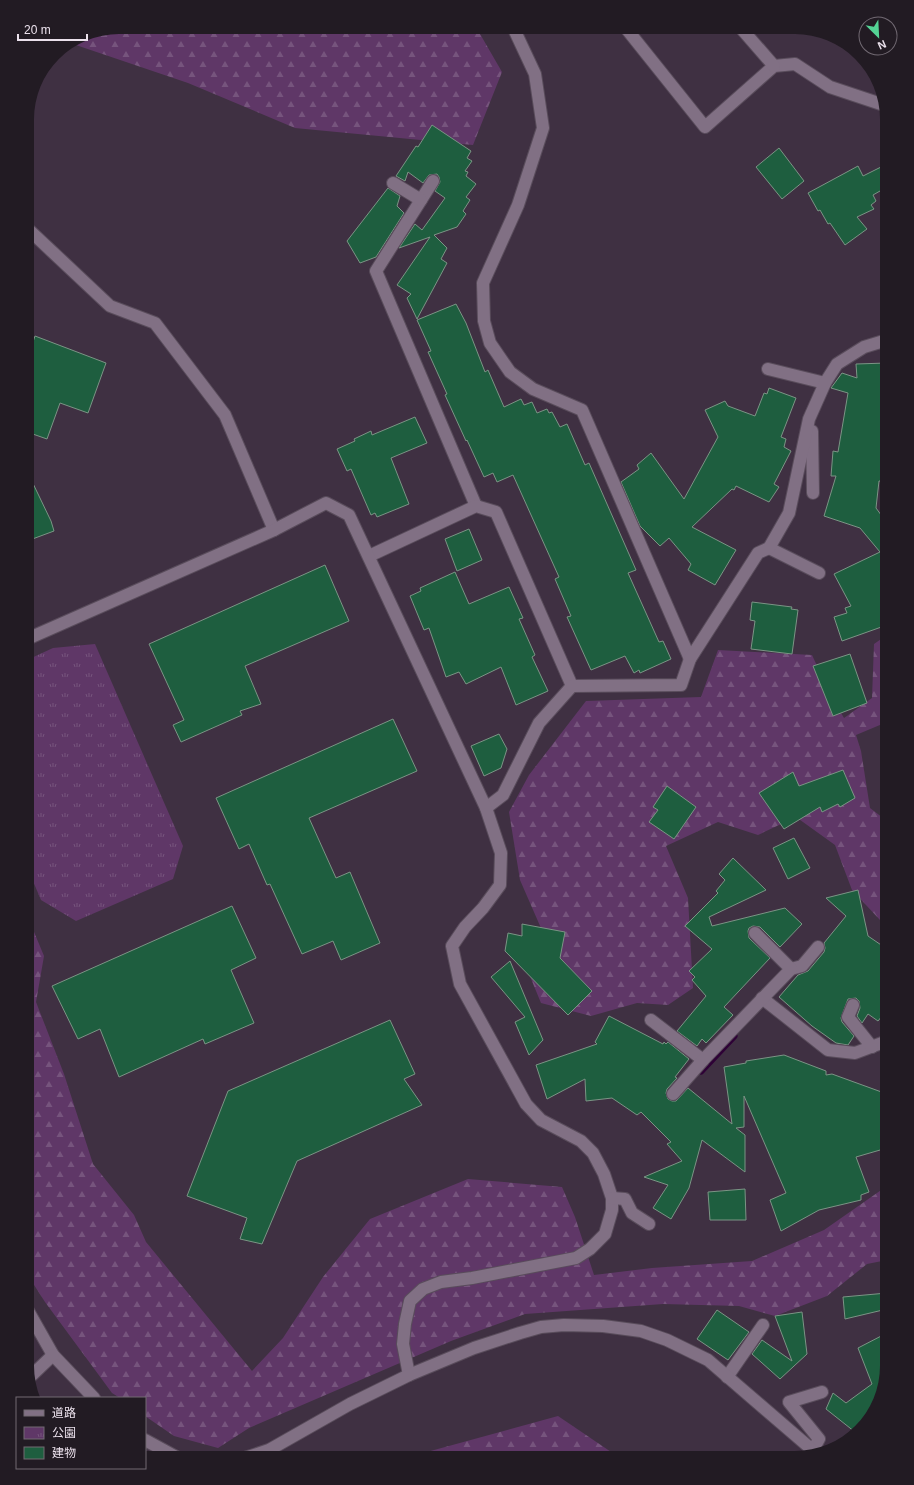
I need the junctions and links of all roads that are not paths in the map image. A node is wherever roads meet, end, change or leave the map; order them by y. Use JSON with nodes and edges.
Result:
{"nodes":[{"id":1,"x":516,"y":34,"type":"edge"},
{"id":2,"x":632,"y":34,"type":"edge"},
{"id":3,"x":746,"y":34,"type":"edge"},
{"id":4,"x":774,"y":66,"type":"junction"},
{"id":5,"x":878,"y":103,"type":"edge"},
{"id":6,"x":433,"y":181,"type":"dead end"},
{"id":7,"x":393,"y":183,"type":"dead end"},
{"id":8,"x":421,"y":200,"type":"junction"},
{"id":9,"x":34,"y":235,"type":"edge"},
{"id":10,"x":880,"y":342,"type":"edge"},
{"id":11,"x":768,"y":369,"type":"dead end"},
{"id":12,"x":825,"y":383,"type":"junction"},
{"id":13,"x":810,"y":419,"type":"junction"},
{"id":14,"x":813,"y":493,"type":"dead end"},
{"id":15,"x":476,"y":506,"type":"junction"},
{"id":16,"x":274,"y":530,"type":"junction"},
{"id":17,"x":769,"y":548,"type":"junction"},
{"id":18,"x":369,"y":556,"type":"junction"},
{"id":19,"x":819,"y":573,"type":"dead end"},
{"id":20,"x":34,"y":636,"type":"edge"},
{"id":21,"x":690,"y":659,"type":"junction"},
{"id":22,"x":572,"y":686,"type":"junction"},
{"id":23,"x":486,"y":808,"type":"junction"},
{"id":24,"x":755,"y":933,"type":"dead end"},
{"id":25,"x":818,"y":947,"type":"dead end"},
{"id":26,"x":791,"y":969,"type":"junction"},
{"id":27,"x":762,"y":998,"type":"junction"},
{"id":28,"x":852,"y":1005,"type":"dead end"},
{"id":29,"x":651,"y":1020,"type":"dead end"},
{"id":30,"x":880,"y":1044,"type":"edge"},
{"id":31,"x":872,"y":1047,"type":"junction"},
{"id":32,"x":703,"y":1060,"type":"junction"},
{"id":33,"x":673,"y":1094,"type":"dead end"},
{"id":34,"x":612,"y":1198,"type":"junction"},
{"id":35,"x":649,"y":1224,"type":"dead end"},
{"id":36,"x":34,"y":1321,"type":"edge"},
{"id":37,"x":763,"y":1325,"type":"dead end"},
{"id":38,"x":53,"y":1355,"type":"junction"},
{"id":39,"x":35,"y":1373,"type":"edge"},
{"id":40,"x":409,"y":1375,"type":"junction"},
{"id":41,"x":727,"y":1376,"type":"junction"},
{"id":42,"x":822,"y":1392,"type":"dead end"},
{"id":43,"x":93,"y":1397,"type":"edge"},
{"id":44,"x":146,"y":1441,"type":"edge"},
{"id":45,"x":815,"y":1448,"type":"edge"},
{"id":46,"x":812,"y":1449,"type":"edge"},
{"id":47,"x":165,"y":1451,"type":"edge"},
{"id":48,"x":266,"y":1451,"type":"edge"}],
"edges":[{"from":1,"to":21,"type":"street"},
{"from":2,"to":4,"type":"street"},
{"from":3,"to":4,"type":"street"},
{"from":4,"to":5,"type":"street"},
{"from":6,"to":8,"type":"street"},
{"from":7,"to":8,"type":"street"},
{"from":8,"to":15,"type":"street"},
{"from":9,"to":16,"type":"street"},
{"from":10,"to":12,"type":"street"},
{"from":11,"to":12,"type":"street"},
{"from":12,"to":13,"type":"street"},
{"from":13,"to":14,"type":"street"},
{"from":13,"to":17,"type":"street"},
{"from":15,"to":18,"type":"street"},
{"from":15,"to":22,"type":"street"},
{"from":16,"to":18,"type":"street"},
{"from":16,"to":20,"type":"street"},
{"from":17,"to":19,"type":"street"},
{"from":17,"to":21,"type":"street"},
{"from":18,"to":23,"type":"street"},
{"from":21,"to":22,"type":"street"},
{"from":22,"to":23,"type":"street"},
{"from":23,"to":34,"type":"street"},
{"from":24,"to":26,"type":"street"},
{"from":25,"to":26,"type":"street"},
{"from":26,"to":27,"type":"street"},
{"from":27,"to":31,"type":"street"},
{"from":27,"to":32,"type":"street"},
{"from":28,"to":31,"type":"street"},
{"from":29,"to":32,"type":"street"},
{"from":30,"to":31,"type":"street"},
{"from":32,"to":33,"type":"street"},
{"from":34,"to":35,"type":"street"},
{"from":34,"to":40,"type":"street"},
{"from":36,"to":38,"type":"street"},
{"from":37,"to":41,"type":"street"},
{"from":38,"to":39,"type":"street"},
{"from":38,"to":43,"type":"street"},
{"from":40,"to":41,"type":"street"},
{"from":40,"to":48,"type":"street"},
{"from":41,"to":46,"type":"street"},
{"from":42,"to":45,"type":"street"},
{"from":44,"to":47,"type":"street"}]}
